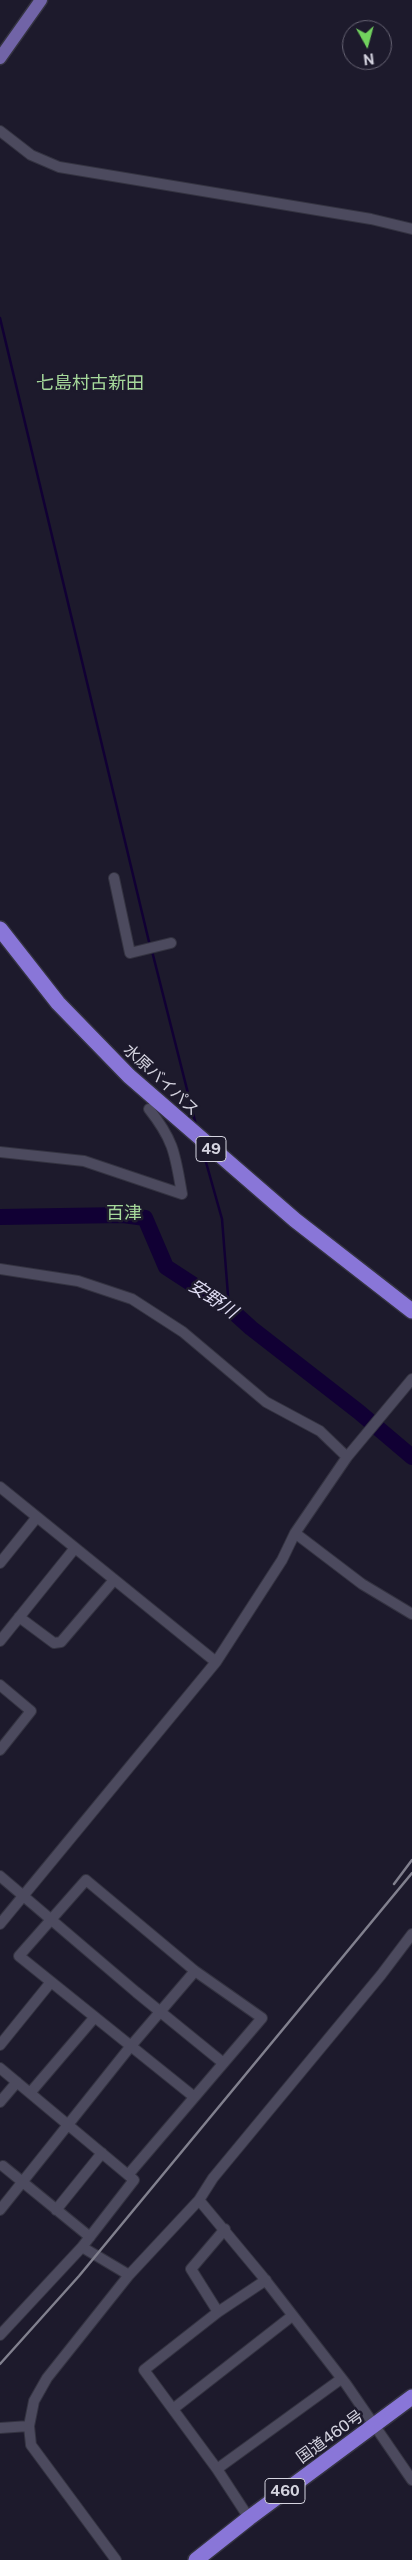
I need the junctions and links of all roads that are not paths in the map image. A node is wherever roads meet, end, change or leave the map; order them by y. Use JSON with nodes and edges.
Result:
{"nodes":[{"id":1,"x":41,"y":0,"type":"edge"},
{"id":2,"x":0,"y":58,"type":"edge"},
{"id":3,"x":0,"y":131,"type":"edge"},
{"id":4,"x":412,"y":229,"type":"edge"},
{"id":5,"x":114,"y":878,"type":"dead end"},
{"id":6,"x":0,"y":929,"type":"edge"},
{"id":7,"x":171,"y":943,"type":"dead end"},
{"id":8,"x":149,"y":1109,"type":"dead end"},
{"id":9,"x":0,"y":1152,"type":"edge"},
{"id":10,"x":0,"y":1268,"type":"edge"},
{"id":11,"x":412,"y":1311,"type":"edge"},
{"id":12,"x":412,"y":1379,"type":"edge"},
{"id":13,"x":347,"y":1457,"type":"junction"},
{"id":14,"x":0,"y":1487,"type":"edge"},
{"id":15,"x":37,"y":1517,"type":"junction"},
{"id":16,"x":295,"y":1534,"type":"junction"},
{"id":17,"x":75,"y":1548,"type":"junction"},
{"id":18,"x":0,"y":1563,"type":"edge"},
{"id":19,"x":114,"y":1580,"type":"junction"},
{"id":20,"x":412,"y":1614,"type":"edge"},
{"id":21,"x":20,"y":1617,"type":"junction"},
{"id":22,"x":0,"y":1641,"type":"edge"},
{"id":23,"x":216,"y":1662,"type":"junction"},
{"id":24,"x":0,"y":1686,"type":"edge"},
{"id":25,"x":1,"y":1746,"type":"edge"},
{"id":26,"x":0,"y":1876,"type":"edge"},
{"id":27,"x":23,"y":1896,"type":"junction"},
{"id":28,"x":51,"y":1919,"type":"junction"},
{"id":29,"x":0,"y":1924,"type":"edge"},
{"id":30,"x":412,"y":1934,"type":"edge"},
{"id":31,"x":195,"y":1971,"type":"junction"},
{"id":32,"x":51,"y":1982,"type":"junction"},
{"id":33,"x":160,"y":2012,"type":"junction"},
{"id":34,"x":94,"y":2018,"type":"junction"},
{"id":35,"x":0,"y":2045,"type":"edge"},
{"id":36,"x":130,"y":2047,"type":"junction"},
{"id":37,"x":222,"y":2062,"type":"junction"},
{"id":38,"x":0,"y":2068,"type":"edge"},
{"id":39,"x":16,"y":2082,"type":"junction"},
{"id":40,"x":30,"y":2093,"type":"junction"},
{"id":41,"x":193,"y":2096,"type":"junction"},
{"id":42,"x":0,"y":2102,"type":"edge"},
{"id":43,"x":67,"y":2124,"type":"junction"},
{"id":44,"x":102,"y":2153,"type":"junction"},
{"id":45,"x":3,"y":2166,"type":"dead end"},
{"id":46,"x":128,"y":2175,"type":"junction"},
{"id":47,"x":22,"y":2183,"type":"junction"},
{"id":48,"x":199,"y":2200,"type":"junction"},
{"id":49,"x":0,"y":2210,"type":"edge"},
{"id":50,"x":56,"y":2210,"type":"junction"},
{"id":51,"x":225,"y":2229,"type":"junction"},
{"id":52,"x":90,"y":2238,"type":"junction"},
{"id":53,"x":82,"y":2247,"type":"junction"},
{"id":54,"x":129,"y":2275,"type":"junction"},
{"id":55,"x":266,"y":2280,"type":"junction"},
{"id":56,"x":218,"y":2312,"type":"junction"},
{"id":57,"x":292,"y":2316,"type":"junction"},
{"id":58,"x":2,"y":2328,"type":"edge"},
{"id":59,"x":341,"y":2378,"type":"junction"},
{"id":60,"x":412,"y":2397,"type":"edge"},
{"id":61,"x":173,"y":2409,"type":"junction"},
{"id":62,"x":376,"y":2425,"type":"junction"},
{"id":63,"x":29,"y":2426,"type":"junction"},
{"id":64,"x":0,"y":2428,"type":"edge"},
{"id":65,"x":217,"y":2469,"type":"junction"},
{"id":66,"x":412,"y":2480,"type":"edge"},
{"id":67,"x":249,"y":2518,"type":"junction"},
{"id":68,"x":116,"y":2560,"type":"edge"},
{"id":69,"x":196,"y":2560,"type":"edge"}],
"edges":[{"from":1,"to":2,"type":"main road"},
{"from":3,"to":4,"type":"street"},
{"from":5,"to":7,"type":"street"},
{"from":6,"to":11,"type":"highway","name":"水原バイパス","number":"49"},
{"from":8,"to":9,"type":"street"},
{"from":10,"to":13,"type":"street"},
{"from":12,"to":13,"type":"street"},
{"from":13,"to":16,"type":"street"},
{"from":14,"to":15,"type":"street"},
{"from":15,"to":17,"type":"street"},
{"from":15,"to":18,"type":"street"},
{"from":16,"to":20,"type":"street"},
{"from":16,"to":23,"type":"street"},
{"from":17,"to":19,"type":"street"},
{"from":17,"to":21,"type":"street"},
{"from":19,"to":21,"type":"street"},
{"from":19,"to":23,"type":"street"},
{"from":21,"to":22,"type":"street"},
{"from":23,"to":27,"type":"street"},
{"from":24,"to":25,"type":"street"},
{"from":26,"to":27,"type":"street"},
{"from":27,"to":28,"type":"street"},
{"from":27,"to":29,"type":"street"},
{"from":28,"to":31,"type":"street"},
{"from":28,"to":32,"type":"street"},
{"from":28,"to":33,"type":"street"},
{"from":30,"to":48,"type":"street"},
{"from":31,"to":33,"type":"street"},
{"from":31,"to":37,"type":"street"},
{"from":32,"to":34,"type":"street"},
{"from":32,"to":35,"type":"street"},
{"from":33,"to":36,"type":"street"},
{"from":33,"to":37,"type":"street"},
{"from":34,"to":36,"type":"street"},
{"from":34,"to":40,"type":"street"},
{"from":36,"to":41,"type":"street"},
{"from":36,"to":43,"type":"street"},
{"from":37,"to":41,"type":"street"},
{"from":38,"to":39,"type":"street"},
{"from":39,"to":40,"type":"street"},
{"from":39,"to":42,"type":"street"},
{"from":40,"to":43,"type":"street"},
{"from":41,"to":46,"type":"street"},
{"from":43,"to":44,"type":"street"},
{"from":43,"to":47,"type":"street"},
{"from":44,"to":46,"type":"street"},
{"from":44,"to":50,"type":"street"},
{"from":45,"to":47,"type":"street"},
{"from":46,"to":52,"type":"street"},
{"from":47,"to":49,"type":"street"},
{"from":47,"to":50,"type":"street"},
{"from":48,"to":51,"type":"street"},
{"from":48,"to":54,"type":"street"},
{"from":50,"to":52,"type":"street"},
{"from":51,"to":55,"type":"street"},
{"from":51,"to":56,"type":"street"},
{"from":52,"to":53,"type":"street"},
{"from":53,"to":54,"type":"street"},
{"from":53,"to":58,"type":"street"},
{"from":54,"to":63,"type":"street"},
{"from":55,"to":56,"type":"street"},
{"from":55,"to":57,"type":"street"},
{"from":56,"to":61,"type":"street"},
{"from":57,"to":59,"type":"street"},
{"from":57,"to":61,"type":"street"},
{"from":59,"to":62,"type":"street"},
{"from":59,"to":65,"type":"street"},
{"from":60,"to":62,"type":"highway","name":"国道460号","number":"460"},
{"from":61,"to":65,"type":"street"},
{"from":62,"to":66,"type":"street"},
{"from":62,"to":67,"type":"highway","name":"国道460号","number":"460"},
{"from":63,"to":64,"type":"street"},
{"from":63,"to":68,"type":"street"},
{"from":65,"to":67,"type":"street"},
{"from":67,"to":69,"type":"highway","name":"国道460号","number":"460"}]}
